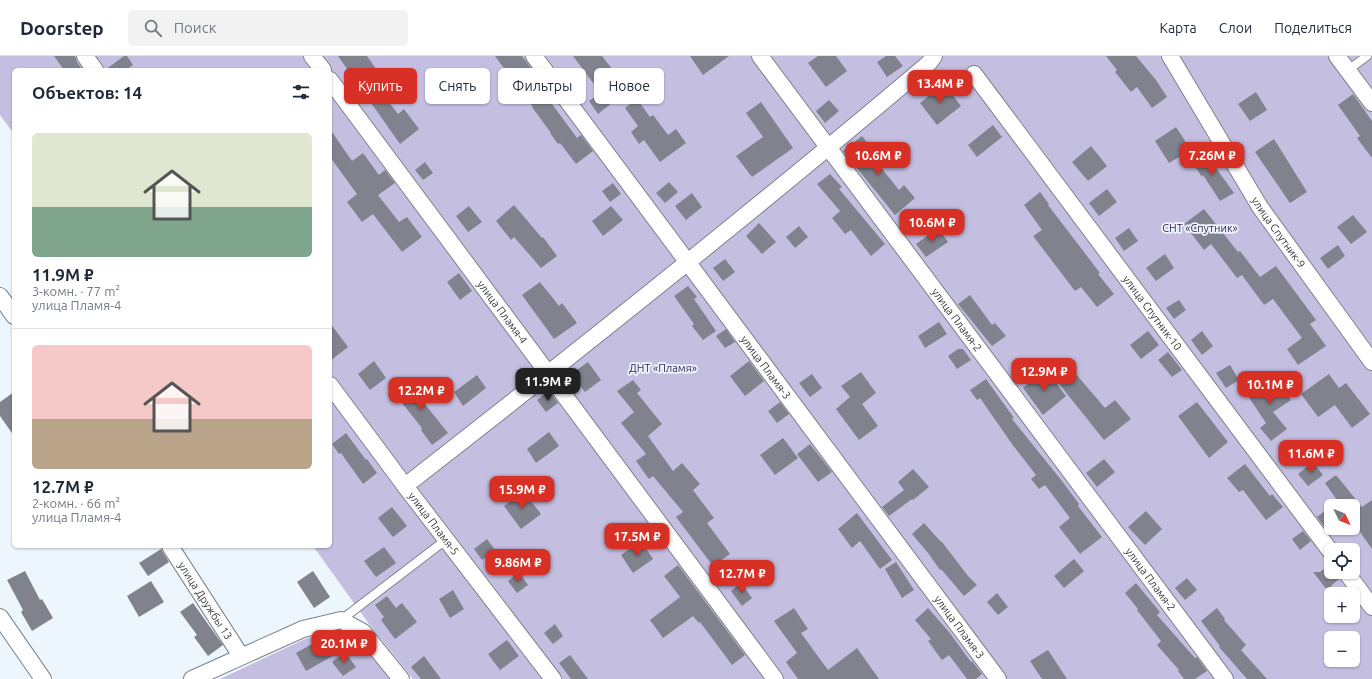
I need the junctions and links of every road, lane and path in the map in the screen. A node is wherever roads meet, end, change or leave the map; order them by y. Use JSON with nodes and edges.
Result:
{"nodes":[{"id":1,"x":85,"y":56,"type":"edge"},
{"id":2,"x":312,"y":56,"type":"edge"},
{"id":3,"x":534,"y":56,"type":"edge"},
{"id":4,"x":760,"y":56,"type":"edge"},
{"id":5,"x":934,"y":56,"type":"edge"},
{"id":6,"x":1170,"y":56,"type":"edge"},
{"id":7,"x":1337,"y":56,"type":"edge"},
{"id":8,"x":1367,"y":56,"type":"edge"},
{"id":9,"x":94,"y":68,"type":"edge"},
{"id":10,"x":321,"y":68,"type":"edge"},
{"id":11,"x":1348,"y":70,"type":"junction"},
{"id":12,"x":974,"y":74,"type":"dead end"},
{"id":13,"x":332,"y":83,"type":"edge"},
{"id":14,"x":1372,"y":103,"type":"edge"},
{"id":15,"x":829,"y":148,"type":"junction"},
{"id":16,"x":687,"y":262,"type":"junction"},
{"id":17,"x":0,"y":296,"type":"edge"},
{"id":18,"x":12,"y":313,"type":"edge"},
{"id":19,"x":1372,"y":362,"type":"edge"},
{"id":20,"x":549,"y":374,"type":"junction"},
{"id":21,"x":332,"y":388,"type":"edge"},
{"id":22,"x":405,"y":486,"type":"junction"},
{"id":23,"x":446,"y":539,"type":"junction"},
{"id":24,"x":1324,"y":543,"type":"edge"},
{"id":25,"x":171,"y":548,"type":"edge"},
{"id":26,"x":1351,"y":579,"type":"edge"},
{"id":27,"x":1372,"y":607,"type":"edge"},
{"id":28,"x":0,"y":617,"type":"edge"},
{"id":29,"x":341,"y":620,"type":"junction"},
{"id":30,"x":241,"y":656,"type":"junction"},
{"id":31,"x":43,"y":679,"type":"edge"},
{"id":32,"x":192,"y":679,"type":"edge"},
{"id":33,"x":401,"y":679,"type":"edge"},
{"id":34,"x":553,"y":679,"type":"edge"},
{"id":35,"x":776,"y":679,"type":"edge"},
{"id":36,"x":998,"y":679,"type":"edge"},
{"id":37,"x":1225,"y":679,"type":"edge"}],
"edges":[{"from":1,"to":9,"type":"street"},
{"from":2,"to":10,"type":"street"},
{"from":3,"to":16,"type":"street","name":"улица Пламя-3"},
{"from":4,"to":15,"type":"street","name":"улица Пламя-2"},
{"from":5,"to":15,"type":"street"},
{"from":6,"to":19,"type":"street","name":"улица Спутник-9"},
{"from":7,"to":11,"type":"street"},
{"from":8,"to":11,"type":"lane"},
{"from":11,"to":14,"type":"street"},
{"from":12,"to":24,"type":"street","name":"улица Спутник-10"},
{"from":13,"to":20,"type":"street","name":"улица Пламя-4"},
{"from":15,"to":16,"type":"street"},
{"from":15,"to":37,"type":"street","name":"улица Пламя-2"},
{"from":16,"to":20,"type":"street"},
{"from":16,"to":36,"type":"street","name":"улица Пламя-3"},
{"from":17,"to":18,"type":"street"},
{"from":20,"to":22,"type":"street"},
{"from":20,"to":35,"type":"street","name":"улица Пламя-4"},
{"from":21,"to":22,"type":"street","name":"улица Пламя-5"},
{"from":22,"to":23,"type":"street","name":"улица Пламя-5"},
{"from":23,"to":29,"type":"lane"},
{"from":23,"to":34,"type":"street","name":"улица Пламя-5"},
{"from":25,"to":30,"type":"street","name":"улица Дружбы 13"},
{"from":26,"to":27,"type":"street"},
{"from":28,"to":31,"type":"street"},
{"from":29,"to":30,"type":"street"},
{"from":29,"to":33,"type":"street"},
{"from":30,"to":32,"type":"street"}]}
